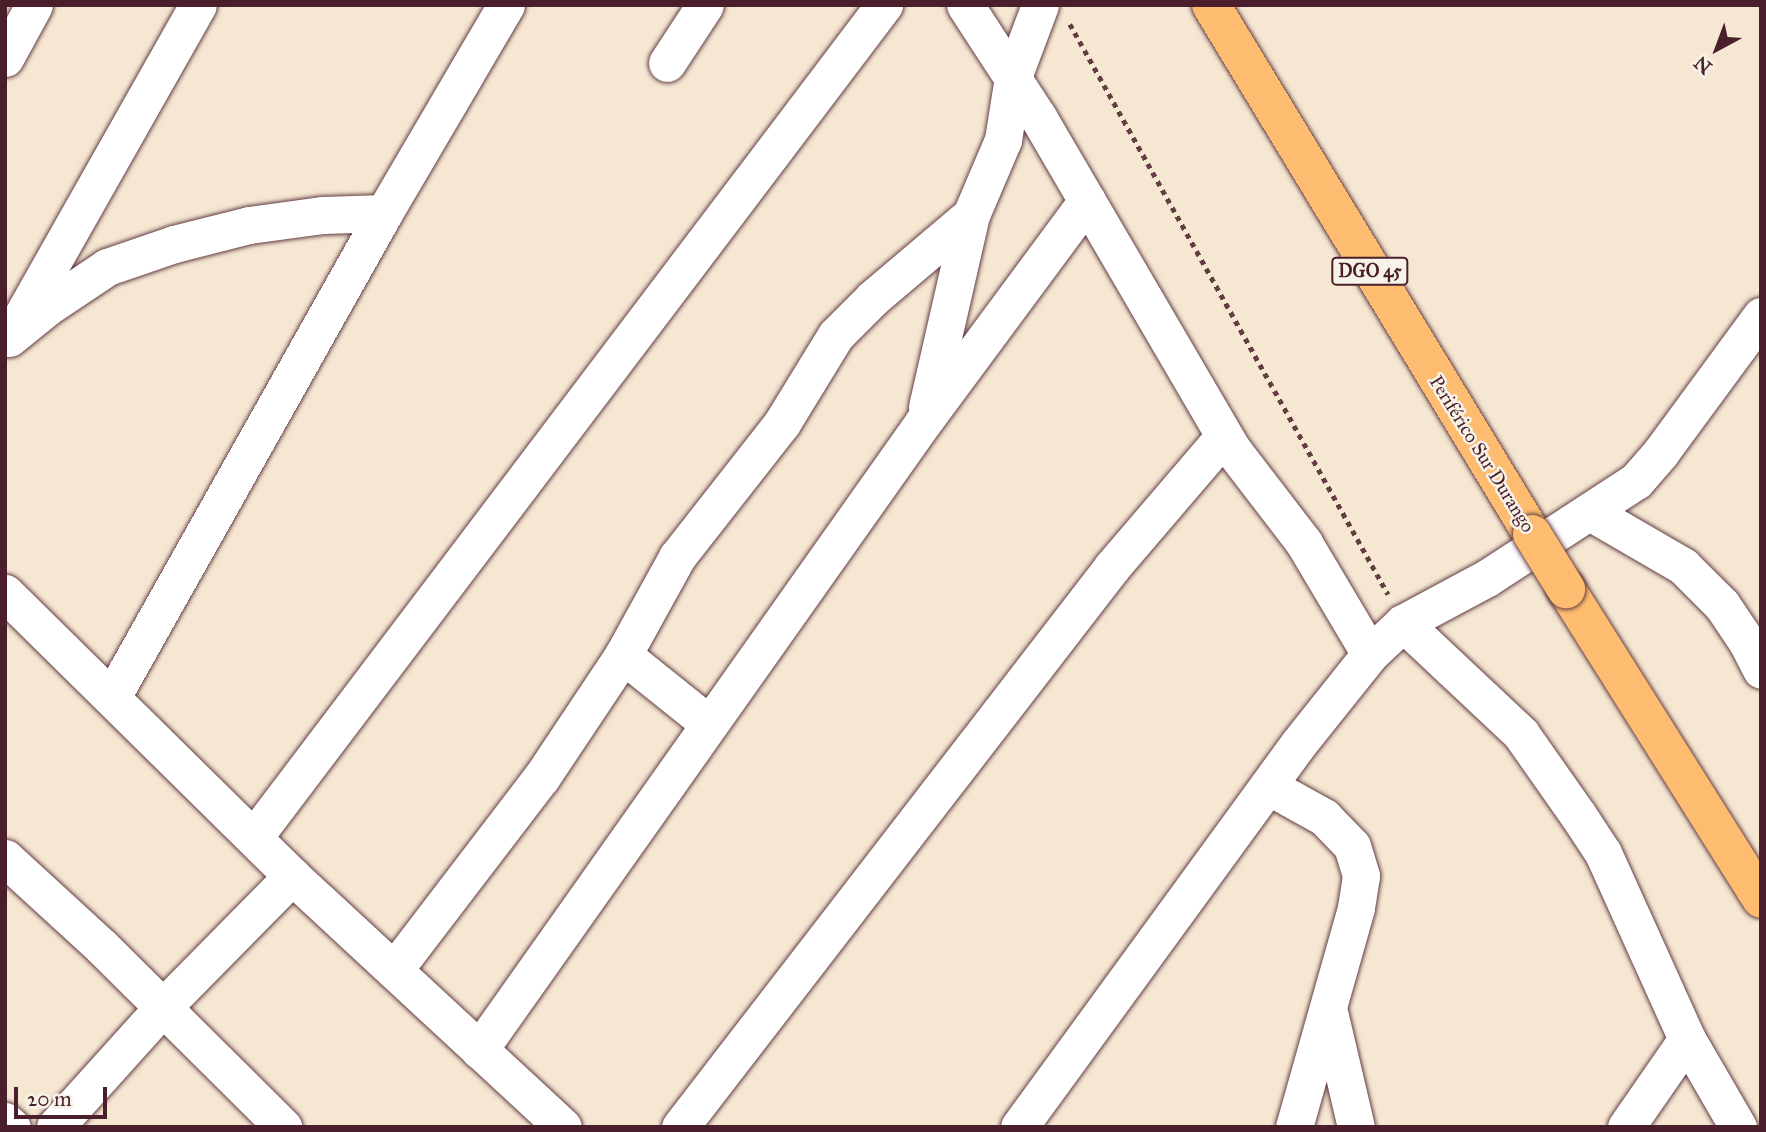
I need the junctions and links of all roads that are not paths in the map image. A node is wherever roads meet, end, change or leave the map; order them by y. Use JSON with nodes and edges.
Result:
{"nodes":[{"id":1,"x":34,"y":5,"type":"edge"},
{"id":2,"x":198,"y":5,"type":"edge"},
{"id":3,"x":506,"y":5,"type":"edge"},
{"id":4,"x":884,"y":5,"type":"edge"},
{"id":5,"x":965,"y":5,"type":"edge"},
{"id":6,"x":1211,"y":5,"type":"edge"},
{"id":7,"x":699,"y":7,"type":"edge"},
{"id":8,"x":1053,"y":11,"type":"edge"},
{"id":9,"x":5,"y":58,"type":"edge"},
{"id":10,"x":667,"y":63,"type":"dead end"},
{"id":11,"x":1013,"y":77,"type":"junction"},
{"id":12,"x":1087,"y":201,"type":"junction"},
{"id":13,"x":384,"y":213,"type":"junction"},
{"id":14,"x":971,"y":215,"type":"junction"},
{"id":15,"x":1761,"y":316,"type":"edge"},
{"id":16,"x":7,"y":342,"type":"edge"},
{"id":17,"x":924,"y":421,"type":"junction"},
{"id":18,"x":1224,"y":436,"type":"junction"},
{"id":19,"x":1590,"y":512,"type":"junction"},
{"id":20,"x":5,"y":593,"type":"edge"},
{"id":21,"x":1403,"y":622,"type":"junction"},
{"id":22,"x":1756,"y":646,"type":"edge"},
{"id":23,"x":1370,"y":654,"type":"junction"},
{"id":24,"x":623,"y":655,"type":"junction"},
{"id":25,"x":112,"y":697,"type":"junction"},
{"id":26,"x":709,"y":724,"type":"junction"},
{"id":27,"x":1268,"y":786,"type":"junction"},
{"id":28,"x":254,"y":837,"type":"junction"},
{"id":29,"x":5,"y":858,"type":"edge"},
{"id":30,"x":292,"y":876,"type":"junction"},
{"id":31,"x":1761,"y":899,"type":"edge"},
{"id":32,"x":394,"y":970,"type":"junction"},
{"id":33,"x":163,"y":1007,"type":"junction"},
{"id":34,"x":1328,"y":1008,"type":"junction"},
{"id":35,"x":1687,"y":1039,"type":"junction"},
{"id":36,"x":480,"y":1050,"type":"junction"},
{"id":37,"x":5,"y":1121,"type":"edge"},
{"id":38,"x":12,"y":1127,"type":"edge"},
{"id":39,"x":55,"y":1127,"type":"edge"},
{"id":40,"x":283,"y":1127,"type":"edge"},
{"id":41,"x":564,"y":1127,"type":"edge"},
{"id":42,"x":680,"y":1127,"type":"edge"},
{"id":43,"x":1019,"y":1127,"type":"edge"},
{"id":44,"x":1293,"y":1127,"type":"edge"},
{"id":45,"x":1356,"y":1127,"type":"edge"},
{"id":46,"x":1626,"y":1127,"type":"edge"},
{"id":47,"x":1738,"y":1127,"type":"edge"}],
"edges":[{"from":1,"to":9,"type":"street"},
{"from":2,"to":16,"type":"street"},
{"from":3,"to":13,"type":"street"},
{"from":4,"to":28,"type":"street"},
{"from":5,"to":11,"type":"street"},
{"from":6,"to":31,"type":"highway","name":"Periférico Sur Durango","number":"DGO 45","bridge":true},
{"from":7,"to":10,"type":"street"},
{"from":8,"to":11,"type":"street"},
{"from":11,"to":12,"type":"street"},
{"from":11,"to":14,"type":"street"},
{"from":12,"to":17,"type":"street"},
{"from":12,"to":18,"type":"street"},
{"from":13,"to":16,"type":"street"},
{"from":13,"to":25,"type":"street"},
{"from":14,"to":17,"type":"street"},
{"from":14,"to":24,"type":"street"},
{"from":15,"to":19,"type":"street"},
{"from":17,"to":26,"type":"street"},
{"from":18,"to":23,"type":"street"},
{"from":18,"to":42,"type":"street"},
{"from":19,"to":21,"type":"street"},
{"from":19,"to":22,"type":"street"},
{"from":20,"to":25,"type":"street"},
{"from":21,"to":23,"type":"street"},
{"from":21,"to":35,"type":"street"},
{"from":23,"to":27,"type":"street"},
{"from":24,"to":26,"type":"street"},
{"from":24,"to":32,"type":"street"},
{"from":25,"to":28,"type":"street"},
{"from":26,"to":36,"type":"street"},
{"from":27,"to":34,"type":"street"},
{"from":27,"to":43,"type":"street"},
{"from":28,"to":30,"type":"street"},
{"from":29,"to":33,"type":"street"},
{"from":30,"to":32,"type":"street"},
{"from":30,"to":33,"type":"street"},
{"from":32,"to":36,"type":"street"},
{"from":33,"to":39,"type":"street"},
{"from":33,"to":40,"type":"street"},
{"from":34,"to":44,"type":"street"},
{"from":34,"to":45,"type":"street"},
{"from":35,"to":46,"type":"street"},
{"from":35,"to":47,"type":"street"},
{"from":36,"to":41,"type":"street"},
{"from":37,"to":38,"type":"street"}]}
